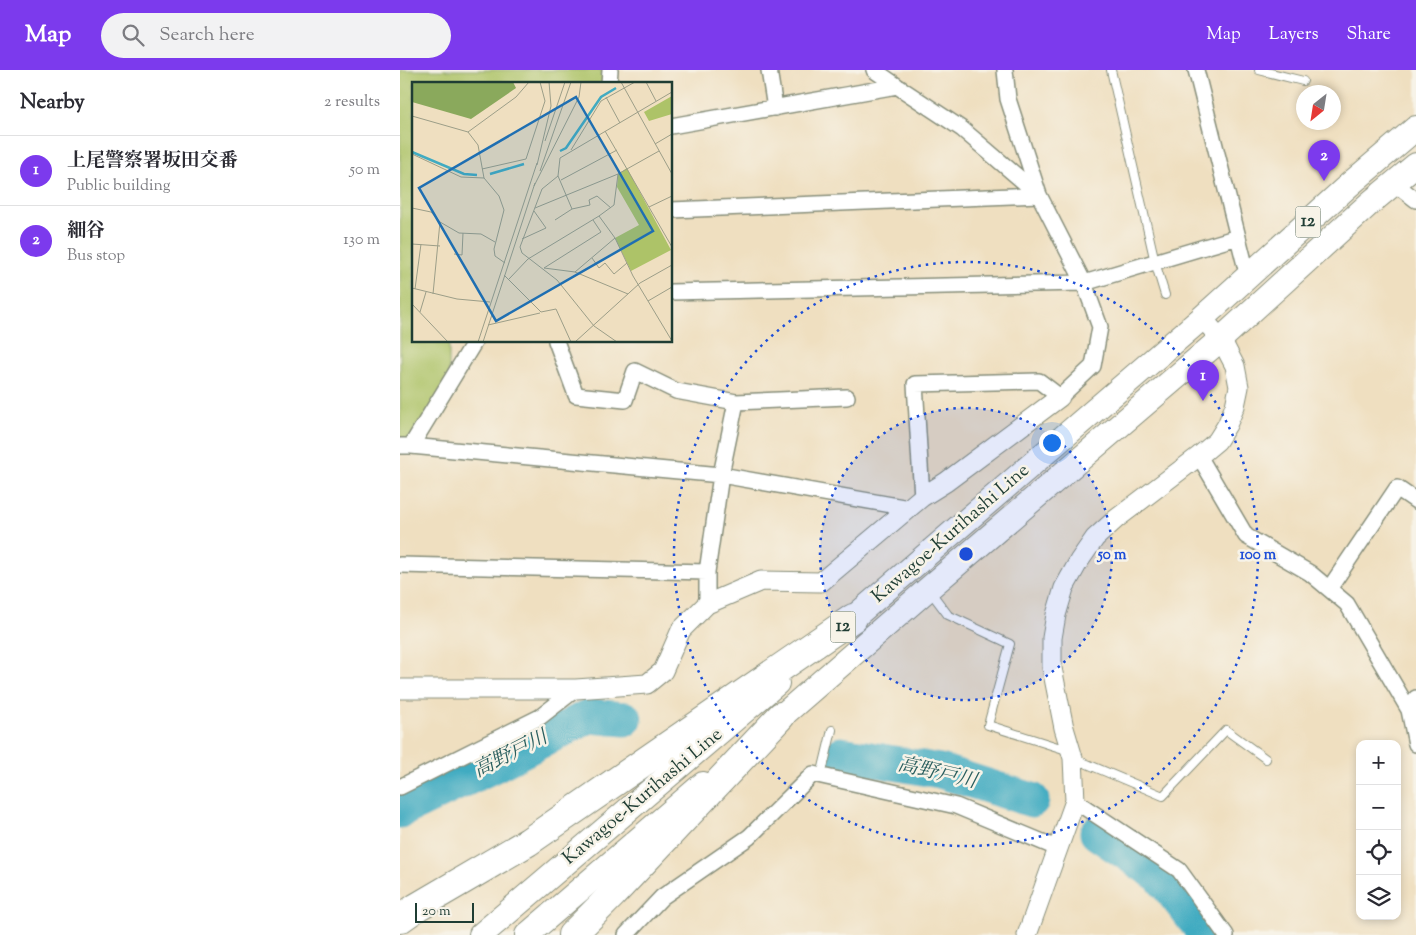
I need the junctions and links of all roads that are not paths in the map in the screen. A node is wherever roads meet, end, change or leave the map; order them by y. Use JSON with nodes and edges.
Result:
{"nodes":[{"id":1,"x":769,"y":70,"type":"edge"},
{"id":2,"x":874,"y":70,"type":"edge"},
{"id":3,"x":1005,"y":70,"type":"edge"},
{"id":4,"x":1111,"y":70,"type":"edge"},
{"id":5,"x":1196,"y":70,"type":"edge"},
{"id":6,"x":1259,"y":70,"type":"edge"},
{"id":7,"x":1303,"y":81,"type":"dead end"},
{"id":8,"x":897,"y":86,"type":"junction"},
{"id":9,"x":775,"y":108,"type":"junction"},
{"id":10,"x":672,"y":126,"type":"edge"},
{"id":11,"x":1416,"y":128,"type":"edge"},
{"id":12,"x":1416,"y":165,"type":"edge"},
{"id":13,"x":1394,"y":183,"type":"junction"},
{"id":14,"x":1039,"y":195,"type":"junction"},
{"id":15,"x":1416,"y":200,"type":"edge"},
{"id":16,"x":672,"y":210,"type":"edge"},
{"id":17,"x":1238,"y":237,"type":"junction"},
{"id":18,"x":1155,"y":262,"type":"junction"},
{"id":19,"x":1248,"y":277,"type":"junction"},
{"id":20,"x":1084,"y":283,"type":"junction"},
{"id":21,"x":672,"y":292,"type":"edge"},
{"id":22,"x":1164,"y":295,"type":"dead end"},
{"id":23,"x":1202,"y":318,"type":"junction"},
{"id":24,"x":1221,"y":340,"type":"junction"},
{"id":25,"x":473,"y":342,"type":"edge"},
{"id":26,"x":556,"y":342,"type":"edge"},
{"id":27,"x":1060,"y":397,"type":"junction"},
{"id":28,"x":847,"y":398,"type":"dead end"},
{"id":29,"x":736,"y":402,"type":"junction"},
{"id":30,"x":406,"y":446,"type":"edge"},
{"id":31,"x":1199,"y":456,"type":"junction"},
{"id":32,"x":721,"y":475,"type":"junction"},
{"id":33,"x":1416,"y":501,"type":"edge"},
{"id":34,"x":915,"y":502,"type":"junction"},
{"id":35,"x":400,"y":565,"type":"edge"},
{"id":36,"x":707,"y":572,"type":"junction"},
{"id":37,"x":928,"y":589,"type":"junction"},
{"id":38,"x":1329,"y":589,"type":"junction"},
{"id":39,"x":706,"y":604,"type":"junction"},
{"id":40,"x":853,"y":618,"type":"junction"},
{"id":41,"x":400,"y":689,"type":"edge"},
{"id":42,"x":576,"y":689,"type":"junction"},
{"id":43,"x":1412,"y":704,"type":"edge"},
{"id":44,"x":781,"y":716,"type":"junction"},
{"id":45,"x":832,"y":730,"type":"dead end"},
{"id":46,"x":1416,"y":744,"type":"edge"},
{"id":47,"x":1073,"y":755,"type":"junction"},
{"id":48,"x":1266,"y":759,"type":"dead end"},
{"id":49,"x":821,"y":776,"type":"junction"},
{"id":50,"x":400,"y":787,"type":"edge"},
{"id":51,"x":1075,"y":801,"type":"junction"},
{"id":52,"x":1058,"y":848,"type":"junction"},
{"id":53,"x":400,"y":918,"type":"edge"},
{"id":54,"x":481,"y":935,"type":"edge"},
{"id":55,"x":527,"y":935,"type":"edge"},
{"id":56,"x":572,"y":935,"type":"edge"},
{"id":57,"x":626,"y":935,"type":"edge"},
{"id":58,"x":1027,"y":935,"type":"edge"},
{"id":59,"x":1226,"y":935,"type":"edge"}],
"edges":[{"from":1,"to":9,"type":"street"},
{"from":2,"to":8,"type":"street"},
{"from":3,"to":14,"type":"street"},
{"from":4,"to":18,"type":"lane"},
{"from":5,"to":17,"type":"street"},
{"from":6,"to":7,"type":"lane"},
{"from":8,"to":9,"type":"street"},
{"from":8,"to":14,"type":"street"},
{"from":9,"to":10,"type":"street"},
{"from":11,"to":19,"type":"main road","name":"Kawagoe-Kurihashi Line","number":"12"},
{"from":12,"to":13,"type":"main road","name":"Kawagoe-Kurihashi Line","number":"12"},
{"from":13,"to":15,"type":"street"},
{"from":13,"to":24,"type":"main road","name":"Kawagoe-Kurihashi Line","number":"12"},
{"from":14,"to":16,"type":"street"},
{"from":14,"to":20,"type":"street"},
{"from":17,"to":18,"type":"street"},
{"from":17,"to":19,"type":"street"},
{"from":18,"to":20,"type":"street"},
{"from":18,"to":22,"type":"lane"},
{"from":19,"to":23,"type":"main road","name":"Kawagoe-Kurihashi Line","number":"12"},
{"from":20,"to":21,"type":"street"},
{"from":20,"to":27,"type":"street"},
{"from":23,"to":24,"type":"street"},
{"from":23,"to":40,"type":"main road","name":"Kawagoe-Kurihashi Line","number":"12"},
{"from":24,"to":31,"type":"street"},
{"from":24,"to":37,"type":"main road","name":"Kawagoe-Kurihashi Line","number":"12"},
{"from":25,"to":30,"type":"street"},
{"from":26,"to":29,"type":"street"},
{"from":27,"to":34,"type":"street"},
{"from":27,"to":34,"type":"street"},
{"from":28,"to":29,"type":"street"},
{"from":29,"to":32,"type":"street"},
{"from":30,"to":32,"type":"street"},
{"from":31,"to":38,"type":"street"},
{"from":31,"to":47,"type":"street"},
{"from":32,"to":34,"type":"street"},
{"from":32,"to":36,"type":"street"},
{"from":33,"to":38,"type":"street"},
{"from":34,"to":39,"type":"street"},
{"from":35,"to":36,"type":"street"},
{"from":36,"to":39,"type":"street"},
{"from":37,"to":44,"type":"main road","name":"Kawagoe-Kurihashi Line","number":"12"},
{"from":37,"to":47,"type":"lane"},
{"from":38,"to":43,"type":"street"},
{"from":39,"to":42,"type":"street"},
{"from":40,"to":53,"type":"highway"},
{"from":40,"to":54,"type":"main road","name":"Kawagoe-Kurihashi Line","number":"12"},
{"from":41,"to":42,"type":"street"},
{"from":42,"to":50,"type":"street"},
{"from":43,"to":46,"type":"street"},
{"from":44,"to":55,"type":"main road","name":"Kawagoe-Kurihashi Line","number":"12"},
{"from":44,"to":56,"type":"highway"},
{"from":45,"to":49,"type":"lane"},
{"from":47,"to":48,"type":"lane"},
{"from":47,"to":51,"type":"street"},
{"from":49,"to":52,"type":"street"},
{"from":49,"to":57,"type":"street"},
{"from":51,"to":52,"type":"street"},
{"from":51,"to":59,"type":"street"},
{"from":52,"to":58,"type":"street"}]}
